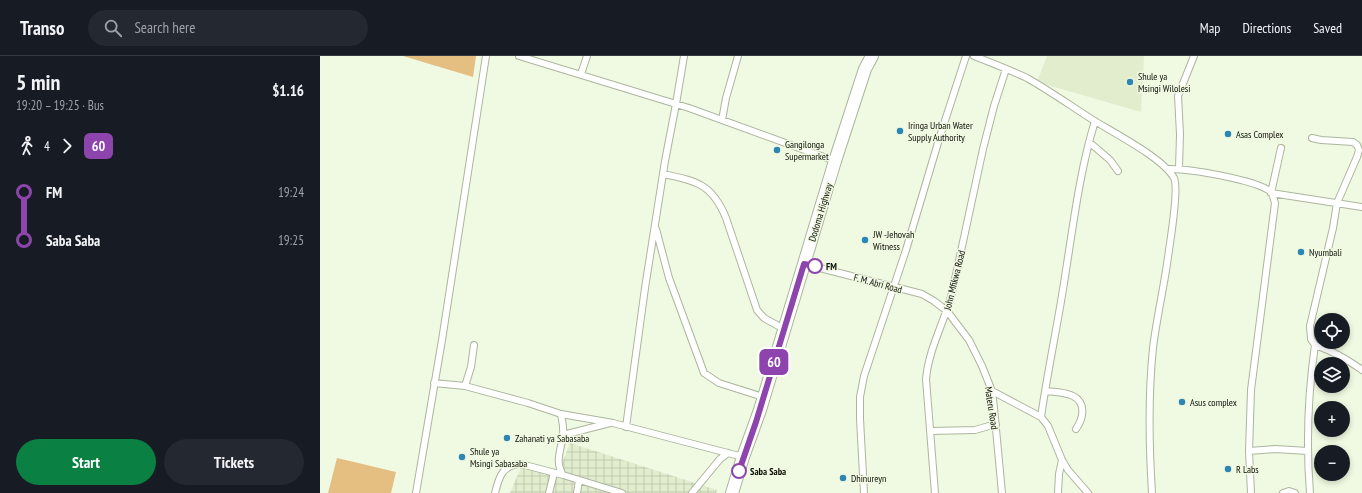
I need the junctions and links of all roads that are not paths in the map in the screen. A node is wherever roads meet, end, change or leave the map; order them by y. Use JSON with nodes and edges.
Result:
{"nodes":[{"id":1,"x":486,"y":56,"type":"edge"},
{"id":2,"x":519,"y":56,"type":"edge"},
{"id":3,"x":587,"y":56,"type":"edge"},
{"id":4,"x":684,"y":56,"type":"edge"},
{"id":5,"x":738,"y":56,"type":"edge"},
{"id":6,"x":867,"y":56,"type":"edge"},
{"id":7,"x":872,"y":56,"type":"edge"},
{"id":8,"x":966,"y":56,"type":"edge"},
{"id":9,"x":974,"y":56,"type":"edge"},
{"id":10,"x":1194,"y":56,"type":"edge"},
{"id":11,"x":865,"y":69,"type":"junction"},
{"id":12,"x":1006,"y":69,"type":"junction"},
{"id":13,"x":581,"y":74,"type":"junction"},
{"id":14,"x":676,"y":104,"type":"junction"},
{"id":15,"x":722,"y":120,"type":"junction"},
{"id":16,"x":1095,"y":122,"type":"junction"},
{"id":17,"x":1312,"y":138,"type":"dead end"},
{"id":18,"x":1089,"y":142,"type":"junction"},
{"id":19,"x":1281,"y":148,"type":"dead end"},
{"id":20,"x":835,"y":161,"type":"junction"},
{"id":21,"x":1179,"y":169,"type":"junction"},
{"id":22,"x":1168,"y":170,"type":"junction"},
{"id":23,"x":1118,"y":171,"type":"dead end"},
{"id":24,"x":663,"y":174,"type":"junction"},
{"id":25,"x":1271,"y":192,"type":"junction"},
{"id":26,"x":1337,"y":203,"type":"junction"},
{"id":27,"x":1362,"y":207,"type":"edge"},
{"id":28,"x":656,"y":227,"type":"junction"},
{"id":29,"x":804,"y":264,"type":"junction"},
{"id":30,"x":894,"y":287,"type":"junction"},
{"id":31,"x":947,"y":312,"type":"junction"},
{"id":32,"x":784,"y":329,"type":"junction"},
{"id":33,"x":1314,"y":344,"type":"edge"},
{"id":34,"x":474,"y":345,"type":"dead end"},
{"id":35,"x":1315,"y":349,"type":"edge"},
{"id":36,"x":1326,"y":349,"type":"edge"},
{"id":37,"x":1362,"y":370,"type":"edge"},
{"id":38,"x":434,"y":383,"type":"junction"},
{"id":39,"x":465,"y":386,"type":"junction"},
{"id":40,"x":992,"y":390,"type":"junction"},
{"id":41,"x":1044,"y":391,"type":"junction"},
{"id":42,"x":764,"y":397,"type":"junction"},
{"id":43,"x":561,"y":414,"type":"junction"},
{"id":44,"x":1041,"y":417,"type":"junction"},
{"id":45,"x":613,"y":423,"type":"junction"},
{"id":46,"x":996,"y":424,"type":"junction"},
{"id":47,"x":626,"y":427,"type":"junction"},
{"id":48,"x":1076,"y":429,"type":"dead end"},
{"id":49,"x":930,"y":431,"type":"junction"},
{"id":50,"x":563,"y":435,"type":"junction"},
{"id":51,"x":1249,"y":451,"type":"junction"},
{"id":52,"x":1308,"y":451,"type":"junction"},
{"id":53,"x":728,"y":453,"type":"junction"},
{"id":54,"x":743,"y":457,"type":"junction"},
{"id":55,"x":1062,"y":460,"type":"junction"},
{"id":56,"x":554,"y":473,"type":"junction"},
{"id":57,"x":563,"y":475,"type":"junction"},
{"id":58,"x":579,"y":480,"type":"junction"},
{"id":59,"x":416,"y":493,"type":"edge"},
{"id":60,"x":495,"y":493,"type":"edge"},
{"id":61,"x":549,"y":493,"type":"edge"},
{"id":62,"x":577,"y":493,"type":"edge"},
{"id":63,"x":622,"y":493,"type":"edge"},
{"id":64,"x":692,"y":493,"type":"edge"},
{"id":65,"x":732,"y":493,"type":"edge"},
{"id":66,"x":864,"y":493,"type":"edge"},
{"id":67,"x":935,"y":493,"type":"edge"},
{"id":68,"x":1002,"y":493,"type":"edge"},
{"id":69,"x":1058,"y":493,"type":"edge"},
{"id":70,"x":1088,"y":493,"type":"edge"},
{"id":71,"x":1152,"y":493,"type":"edge"},
{"id":72,"x":1251,"y":493,"type":"edge"},
{"id":73,"x":1283,"y":493,"type":"edge"},
{"id":74,"x":1295,"y":493,"type":"edge"},
{"id":75,"x":1310,"y":493,"type":"edge"}],
"edges":[{"from":1,"to":38,"type":"street"},
{"from":2,"to":13,"type":"street"},
{"from":3,"to":13,"type":"street"},
{"from":4,"to":14,"type":"street"},
{"from":5,"to":15,"type":"street"},
{"from":6,"to":11,"type":"highway"},
{"from":7,"to":11,"type":"highway"},
{"from":8,"to":30,"type":"street"},
{"from":9,"to":12,"type":"street"},
{"from":10,"to":21,"type":"street"},
{"from":11,"to":20,"type":"highway","name":"Dodoma Highway"},
{"from":12,"to":16,"type":"street"},
{"from":12,"to":31,"type":"street","name":"John Mfikwa Road"},
{"from":13,"to":14,"type":"street"},
{"from":14,"to":15,"type":"street"},
{"from":14,"to":24,"type":"street"},
{"from":15,"to":20,"type":"street"},
{"from":16,"to":18,"type":"street"},
{"from":16,"to":22,"type":"street"},
{"from":17,"to":26,"type":"street"},
{"from":18,"to":23,"type":"street"},
{"from":18,"to":41,"type":"street"},
{"from":19,"to":25,"type":"street"},
{"from":20,"to":29,"type":"highway","name":"Dodoma Highway"},
{"from":21,"to":22,"type":"street"},
{"from":21,"to":25,"type":"street"},
{"from":22,"to":71,"type":"street"},
{"from":24,"to":28,"type":"street"},
{"from":24,"to":32,"type":"street"},
{"from":25,"to":26,"type":"street"},
{"from":25,"to":51,"type":"street"},
{"from":26,"to":27,"type":"street"},
{"from":26,"to":33,"type":"street"},
{"from":28,"to":42,"type":"street"},
{"from":28,"to":47,"type":"street"},
{"from":29,"to":30,"type":"street","name":"F. M. Abri Road"},
{"from":29,"to":32,"type":"highway","name":"Dodoma Highway"},
{"from":30,"to":31,"type":"street","name":"F. M. Abri Road"},
{"from":30,"to":66,"type":"street"},
{"from":31,"to":40,"type":"street","name":"Materu Road"},
{"from":31,"to":49,"type":"street","name":"John Mfikwa Road"},
{"from":32,"to":42,"type":"highway","name":"Dodoma Highway"},
{"from":34,"to":39,"type":"street"},
{"from":35,"to":52,"type":"street"},
{"from":36,"to":37,"type":"street"},
{"from":38,"to":39,"type":"street"},
{"from":38,"to":59,"type":"street"},
{"from":39,"to":43,"type":"street"},
{"from":40,"to":44,"type":"street"},
{"from":40,"to":46,"type":"street","name":"Materu Road"},
{"from":41,"to":44,"type":"street"},
{"from":41,"to":48,"type":"street"},
{"from":42,"to":54,"type":"highway","name":"Dodoma Highway"},
{"from":43,"to":45,"type":"street"},
{"from":43,"to":50,"type":"street"},
{"from":44,"to":55,"type":"street"},
{"from":45,"to":47,"type":"street"},
{"from":45,"to":50,"type":"street"},
{"from":46,"to":49,"type":"street"},
{"from":46,"to":68,"type":"street","name":"Materu Road"},
{"from":47,"to":53,"type":"street"},
{"from":49,"to":67,"type":"street","name":"John Mfikwa Road"},
{"from":50,"to":57,"type":"street"},
{"from":51,"to":52,"type":"street"},
{"from":51,"to":72,"type":"street"},
{"from":52,"to":75,"type":"street"},
{"from":53,"to":54,"type":"street"},
{"from":53,"to":64,"type":"street"},
{"from":54,"to":65,"type":"highway","name":"Dodoma Highway"},
{"from":55,"to":69,"type":"street"},
{"from":55,"to":70,"type":"street"},
{"from":56,"to":57,"type":"street"},
{"from":56,"to":60,"type":"street"},
{"from":56,"to":61,"type":"street"},
{"from":57,"to":58,"type":"street"},
{"from":58,"to":62,"type":"street"},
{"from":58,"to":63,"type":"street"},
{"from":73,"to":74,"type":"street"}]}
